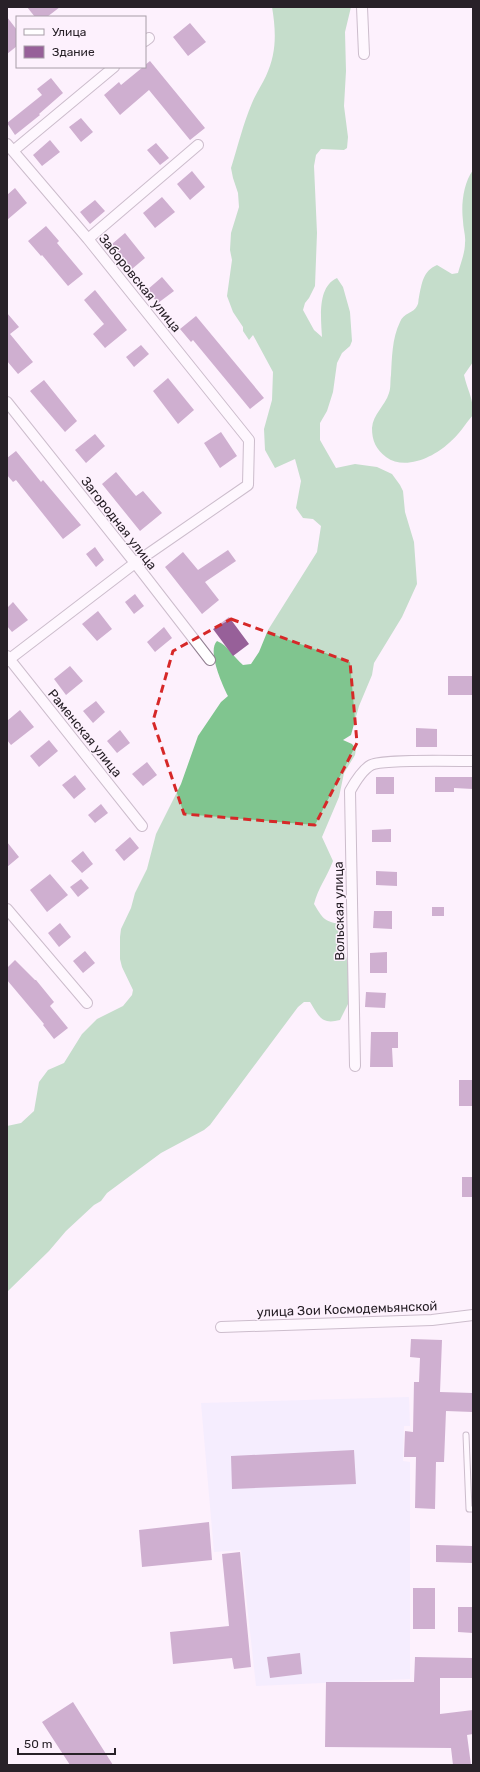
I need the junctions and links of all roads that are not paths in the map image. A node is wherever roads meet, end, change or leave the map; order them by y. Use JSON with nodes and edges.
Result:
{"nodes":[{"id":1,"x":362,"y":7,"type":"edge"},
{"id":2,"x":364,"y":54,"type":"dead end"},
{"id":3,"x":113,"y":68,"type":"edge"},
{"id":4,"x":198,"y":145,"type":"dead end"},
{"id":5,"x":10,"y":148,"type":"edge"},
{"id":6,"x":88,"y":239,"type":"junction"},
{"id":7,"x":7,"y":402,"type":"edge"},
{"id":8,"x":135,"y":563,"type":"junction"},
{"id":9,"x":8,"y":659,"type":"edge"},
{"id":10,"x":210,"y":660,"type":"dead end"},
{"id":11,"x":473,"y":761,"type":"edge"},
{"id":12,"x":142,"y":826,"type":"dead end"},
{"id":13,"x":7,"y":909,"type":"edge"},
{"id":14,"x":87,"y":1003,"type":"dead end"},
{"id":15,"x":355,"y":1066,"type":"dead end"},
{"id":16,"x":473,"y":1315,"type":"edge"},
{"id":17,"x":221,"y":1327,"type":"dead end"},
{"id":18,"x":466,"y":1435,"type":"dead end"},
{"id":19,"x":473,"y":1509,"type":"edge"}],
"edges":[{"from":1,"to":2,"type":"street"},
{"from":3,"to":5,"type":"street"},
{"from":4,"to":6,"type":"street"},
{"from":5,"to":6,"type":"street","name":"Заборовская улица"},
{"from":6,"to":8,"type":"street","name":"Заборовская улица"},
{"from":7,"to":8,"type":"street","name":"Загородная улица"},
{"from":8,"to":9,"type":"street"},
{"from":8,"to":10,"type":"street","name":"Загородная улица"},
{"from":9,"to":12,"type":"street","name":"Раменская улица"},
{"from":11,"to":15,"type":"street","name":"Вольская улица"},
{"from":13,"to":14,"type":"street"},
{"from":16,"to":17,"type":"street","name":"улица Зои Космодемьянской"},
{"from":18,"to":19,"type":"lane"}]}
